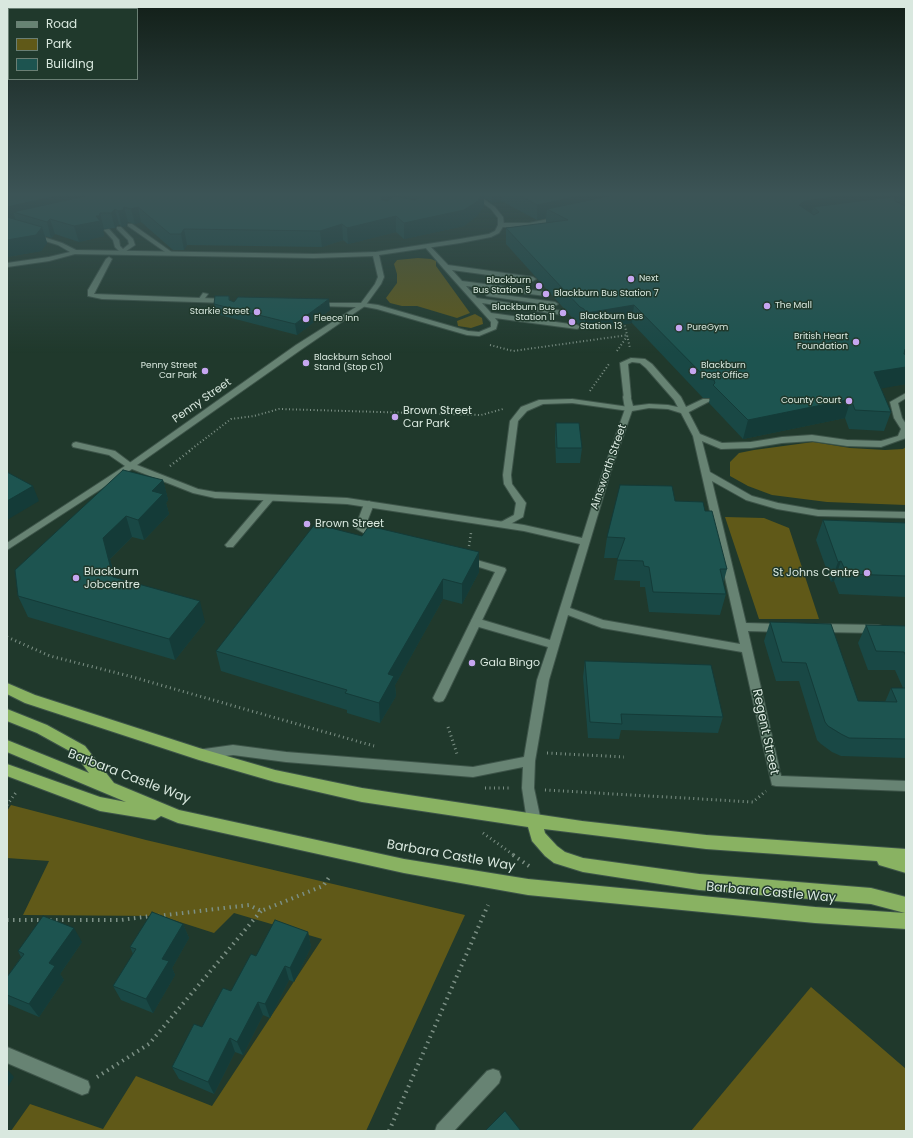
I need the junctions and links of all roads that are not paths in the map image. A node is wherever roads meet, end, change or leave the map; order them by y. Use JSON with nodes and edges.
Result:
{"nodes":[{"id":1,"x":64,"y":246,"type":"edge"},
{"id":2,"x":117,"y":246,"type":"edge"},
{"id":3,"x":130,"y":246,"type":"edge"},
{"id":4,"x":160,"y":246,"type":"edge"},
{"id":5,"x":427,"y":246,"type":"joint"},
{"id":6,"x":75,"y":252,"type":"junction"},
{"id":7,"x":122,"y":252,"type":"junction"},
{"id":8,"x":170,"y":253,"type":"junction"},
{"id":9,"x":376,"y":254,"type":"junction"},
{"id":10,"x":109,"y":259,"type":"dead end"},
{"id":11,"x":7,"y":264,"type":"edge"},
{"id":12,"x":445,"y":267,"type":"junction"},
{"id":13,"x":205,"y":294,"type":"dead end"},
{"id":14,"x":472,"y":297,"type":"junction"},
{"id":15,"x":549,"y":298,"type":"junction"},
{"id":16,"x":201,"y":300,"type":"junction"},
{"id":17,"x":231,"y":301,"type":"edge"},
{"id":18,"x":307,"y":304,"type":"edge"},
{"id":19,"x":363,"y":305,"type":"junction"},
{"id":20,"x":906,"y":395,"type":"edge"},
{"id":21,"x":706,"y":401,"type":"dead end"},
{"id":22,"x":629,"y":409,"type":"junction"},
{"id":23,"x":684,"y":411,"type":"junction"},
{"id":24,"x":697,"y":436,"type":"junction"},
{"id":25,"x":76,"y":445,"type":"dead end"},
{"id":26,"x":131,"y":466,"type":"junction"},
{"id":27,"x":706,"y":473,"type":"junction"},
{"id":28,"x":270,"y":498,"type":"junction"},
{"id":29,"x":369,"y":504,"type":"junction"},
{"id":30,"x":906,"y":515,"type":"edge"},
{"id":31,"x":502,"y":525,"type":"junction"},
{"id":32,"x":389,"y":541,"type":"edge"},
{"id":33,"x":584,"y":542,"type":"junction"},
{"id":34,"x":230,"y":545,"type":"dead end"},
{"id":35,"x":7,"y":547,"type":"edge"},
{"id":36,"x":462,"y":560,"type":"edge"},
{"id":37,"x":565,"y":610,"type":"junction"},
{"id":38,"x":476,"y":622,"type":"junction"},
{"id":39,"x":742,"y":627,"type":"junction"},
{"id":40,"x":796,"y":628,"type":"edge"},
{"id":41,"x":812,"y":628,"type":"edge"},
{"id":42,"x":889,"y":630,"type":"edge"},
{"id":43,"x":554,"y":645,"type":"junction"},
{"id":44,"x":747,"y":649,"type":"junction"},
{"id":45,"x":7,"y":688,"type":"edge"},
{"id":46,"x":439,"y":698,"type":"dead end"},
{"id":47,"x":7,"y":715,"type":"edge"},
{"id":48,"x":7,"y":746,"type":"edge"},
{"id":49,"x":199,"y":754,"type":"junction"},
{"id":50,"x":530,"y":756,"type":"junction"},
{"id":51,"x":7,"y":770,"type":"edge"},
{"id":52,"x":906,"y":786,"type":"edge"},
{"id":53,"x":110,"y":789,"type":"junction"},
{"id":54,"x":178,"y":816,"type":"junction"},
{"id":55,"x":534,"y":821,"type":"junction"},
{"id":56,"x":865,"y":854,"type":"junction"},
{"id":57,"x":906,"y":856,"type":"edge"},
{"id":58,"x":906,"y":866,"type":"edge"},
{"id":59,"x":906,"y":905,"type":"edge"},
{"id":60,"x":906,"y":921,"type":"edge"},
{"id":61,"x":7,"y":1055,"type":"edge"},
{"id":62,"x":493,"y":1077,"type":"dead end"},
{"id":63,"x":82,"y":1087,"type":"road end"},
{"id":64,"x":443,"y":1131,"type":"edge"}],
"edges":[{"from":1,"to":6,"type":"street"},
{"from":2,"to":7,"type":"street"},
{"from":3,"to":7,"type":"street"},
{"from":4,"to":8,"type":"street"},
{"from":5,"to":9,"type":"street"},
{"from":5,"to":12,"type":"street"},
{"from":6,"to":7,"type":"street"},
{"from":6,"to":11,"type":"street"},
{"from":7,"to":8,"type":"street"},
{"from":8,"to":9,"type":"street"},
{"from":9,"to":19,"type":"street","name":"Penny Street"},
{"from":10,"to":16,"type":"street"},
{"from":12,"to":14,"type":"street"},
{"from":12,"to":15,"type":"street"},
{"from":12,"to":15,"type":"street"},
{"from":13,"to":16,"type":"street"},
{"from":14,"to":15,"type":"street"},
{"from":14,"to":15,"type":"street"},
{"from":14,"to":15,"type":"street"},
{"from":14,"to":15,"type":"street"},
{"from":14,"to":15,"type":"street"},
{"from":14,"to":19,"type":"street"},
{"from":16,"to":17,"type":"street"},
{"from":18,"to":19,"type":"street"},
{"from":19,"to":26,"type":"street","name":"Penny Street"},
{"from":20,"to":24,"type":"street"},
{"from":21,"to":23,"type":"street"},
{"from":22,"to":23,"type":"street"},
{"from":22,"to":23,"type":"street"},
{"from":22,"to":31,"type":"street"},
{"from":22,"to":33,"type":"street","name":"Ainsworth Street"},
{"from":23,"to":24,"type":"street"},
{"from":24,"to":27,"type":"street"},
{"from":25,"to":26,"type":"street"},
{"from":26,"to":28,"type":"street"},
{"from":26,"to":35,"type":"street","name":"Penny Street"},
{"from":27,"to":30,"type":"street"},
{"from":27,"to":39,"type":"street"},
{"from":28,"to":29,"type":"street"},
{"from":28,"to":34,"type":"street"},
{"from":29,"to":31,"type":"street"},
{"from":29,"to":32,"type":"street"},
{"from":31,"to":33,"type":"street"},
{"from":33,"to":37,"type":"street","name":"Ainsworth Street"},
{"from":36,"to":38,"type":"street"},
{"from":37,"to":43,"type":"street","name":"Ainsworth Street"},
{"from":37,"to":44,"type":"street"},
{"from":38,"to":43,"type":"street"},
{"from":38,"to":46,"type":"street"},
{"from":39,"to":40,"type":"street"},
{"from":39,"to":44,"type":"street"},
{"from":41,"to":42,"type":"street"},
{"from":43,"to":50,"type":"street","name":"Ainsworth Street"},
{"from":44,"to":52,"type":"street","name":"Regent Street"},
{"from":45,"to":49,"type":"highway"},
{"from":47,"to":53,"type":"highway"},
{"from":48,"to":53,"type":"highway","name":"Barbara Castle Way"},
{"from":49,"to":50,"type":"street"},
{"from":49,"to":55,"type":"highway"},
{"from":50,"to":55,"type":"street","name":"Ainsworth Street"},
{"from":51,"to":54,"type":"highway"},
{"from":53,"to":54,"type":"highway","name":"Barbara Castle Way"},
{"from":54,"to":60,"type":"highway","name":"Barbara Castle Way"},
{"from":55,"to":56,"type":"highway"},
{"from":55,"to":59,"type":"highway"},
{"from":56,"to":57,"type":"highway"},
{"from":56,"to":58,"type":"highway"},
{"from":61,"to":63,"type":"street"},
{"from":62,"to":64,"type":"street"}]}
